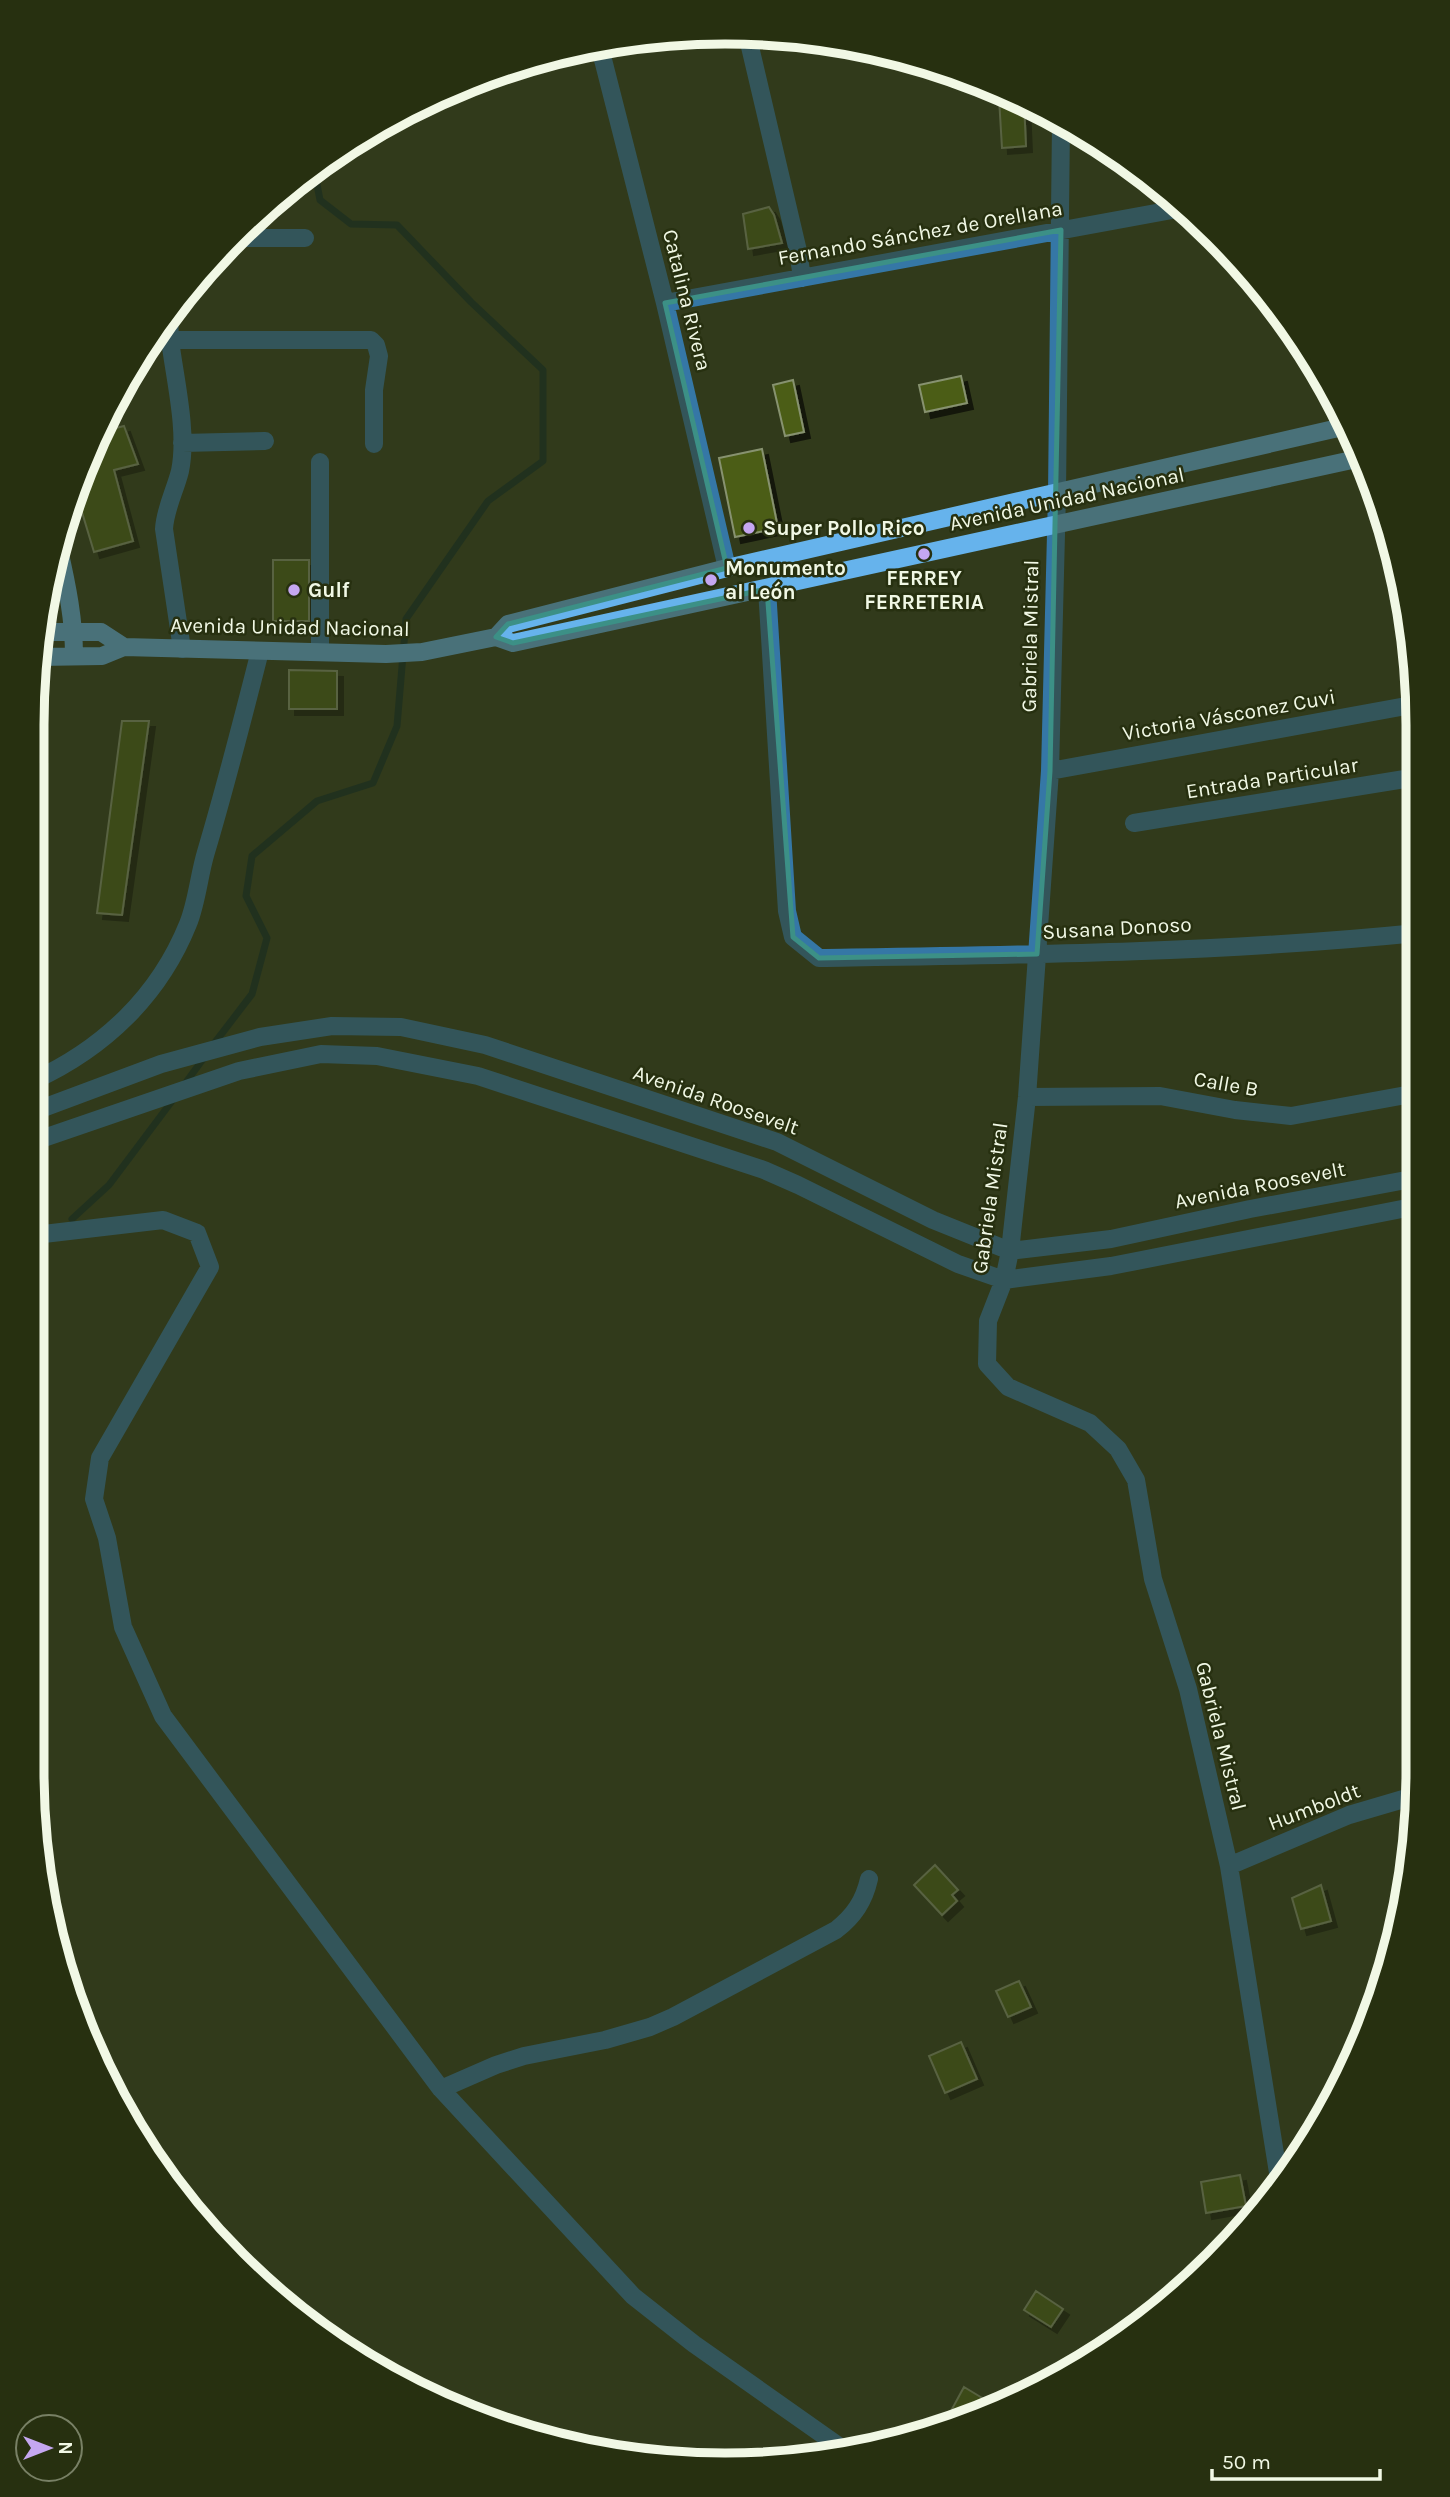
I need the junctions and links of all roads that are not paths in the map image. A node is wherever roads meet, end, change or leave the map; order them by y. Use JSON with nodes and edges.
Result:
{"nodes":[{"id":1,"x":749,"y":45,"type":"edge"},
{"id":2,"x":602,"y":55,"type":"edge"},
{"id":3,"x":1061,"y":132,"type":"edge"},
{"id":4,"x":1170,"y":210,"type":"edge"},
{"id":5,"x":1060,"y":230,"type":"junction"},
{"id":6,"x":305,"y":237,"type":"dead end"},
{"id":7,"x":248,"y":239,"type":"edge"},
{"id":8,"x":802,"y":278,"type":"junction"},
{"id":9,"x":665,"y":303,"type":"junction"},
{"id":10,"x":170,"y":332,"type":"edge"},
{"id":11,"x":170,"y":340,"type":"junction"},
{"id":12,"x":1338,"y":428,"type":"edge"},
{"id":13,"x":265,"y":441,"type":"dead end"},
{"id":14,"x":181,"y":443,"type":"junction"},
{"id":15,"x":374,"y":444,"type":"dead end"},
{"id":16,"x":1352,"y":460,"type":"edge"},
{"id":17,"x":320,"y":462,"type":"dead end"},
{"id":18,"x":1057,"y":494,"type":"junction"},
{"id":19,"x":1055,"y":525,"type":"junction"},
{"id":20,"x":63,"y":567,"type":"edge"},
{"id":21,"x":727,"y":568,"type":"junction"},
{"id":22,"x":767,"y":589,"type":"junction"},
{"id":23,"x":74,"y":631,"type":"junction"},
{"id":24,"x":51,"y":632,"type":"edge"},
{"id":25,"x":496,"y":637,"type":"junction"},
{"id":26,"x":124,"y":648,"type":"junction"},
{"id":27,"x":181,"y":649,"type":"junction"},
{"id":28,"x":260,"y":651,"type":"junction"},
{"id":29,"x":320,"y":652,"type":"junction"},
{"id":30,"x":74,"y":656,"type":"junction"},
{"id":31,"x":48,"y":657,"type":"edge"},
{"id":32,"x":1406,"y":706,"type":"edge"},
{"id":33,"x":1050,"y":771,"type":"junction"},
{"id":34,"x":1406,"y":779,"type":"edge"},
{"id":35,"x":1134,"y":823,"type":"dead end"},
{"id":36,"x":1406,"y":934,"type":"edge"},
{"id":37,"x":1037,"y":954,"type":"junction"},
{"id":38,"x":44,"y":1075,"type":"edge"},
{"id":39,"x":1406,"y":1095,"type":"edge"},
{"id":40,"x":1027,"y":1097,"type":"junction"},
{"id":41,"x":44,"y":1108,"type":"edge"},
{"id":42,"x":44,"y":1138,"type":"edge"},
{"id":43,"x":1406,"y":1180,"type":"edge"},
{"id":44,"x":1406,"y":1208,"type":"edge"},
{"id":45,"x":44,"y":1234,"type":"edge"},
{"id":46,"x":1010,"y":1251,"type":"junction"},
{"id":47,"x":1004,"y":1280,"type":"junction"},
{"id":48,"x":1405,"y":1798,"type":"edge"},
{"id":49,"x":1229,"y":1866,"type":"junction"},
{"id":50,"x":869,"y":1879,"type":"dead end"},
{"id":51,"x":441,"y":2089,"type":"junction"},
{"id":52,"x":1277,"y":2169,"type":"edge"},
{"id":53,"x":836,"y":2443,"type":"edge"}],
"edges":[{"from":1,"to":8,"type":"street"},
{"from":2,"to":9,"type":"street","name":"Catalina Rivera"},
{"from":3,"to":5,"type":"street","name":"Gabriela Mistral"},
{"from":4,"to":5,"type":"street","name":"Fernando Sánchez de Orellana"},
{"from":5,"to":8,"type":"street","name":"Fernando Sánchez de Orellana"},
{"from":5,"to":18,"type":"street","name":"Gabriela Mistral"},
{"from":6,"to":7,"type":"street"},
{"from":8,"to":9,"type":"street","name":"Fernando Sánchez de Orellana"},
{"from":9,"to":21,"type":"street","name":"Catalina Rivera"},
{"from":10,"to":11,"type":"street"},
{"from":11,"to":14,"type":"street"},
{"from":11,"to":15,"type":"street"},
{"from":12,"to":18,"type":"main road","name":"Avenida Unidad Nacional"},
{"from":13,"to":14,"type":"street"},
{"from":14,"to":27,"type":"street"},
{"from":16,"to":19,"type":"main road","name":"Avenida Unidad Nacional"},
{"from":17,"to":29,"type":"street"},
{"from":18,"to":19,"type":"street","name":"Gabriela Mistral"},
{"from":18,"to":21,"type":"main road","name":"Avenida Unidad Nacional"},
{"from":19,"to":22,"type":"main road","name":"Avenida Unidad Nacional"},
{"from":19,"to":33,"type":"street","name":"Gabriela Mistral"},
{"from":20,"to":23,"type":"main road"},
{"from":21,"to":25,"type":"main road","name":"Avenida Unidad Nacional"},
{"from":22,"to":25,"type":"main road","name":"Avenida Unidad Nacional"},
{"from":22,"to":37,"type":"street","name":"Susana Donoso"},
{"from":23,"to":24,"type":"main road","name":"Avenida Unidad Nacional"},
{"from":23,"to":26,"type":"main road","name":"Avenida Unidad Nacional"},
{"from":23,"to":30,"type":"main road"},
{"from":25,"to":29,"type":"main road","name":"Avenida Unidad Nacional"},
{"from":26,"to":27,"type":"main road","name":"Avenida Unidad Nacional"},
{"from":26,"to":30,"type":"main road","name":"Avenida Unidad Nacional"},
{"from":27,"to":28,"type":"main road","name":"Avenida Unidad Nacional"},
{"from":28,"to":29,"type":"main road","name":"Avenida Unidad Nacional"},
{"from":28,"to":38,"type":"street"},
{"from":30,"to":31,"type":"main road","name":"Avenida Unidad Nacional"},
{"from":32,"to":33,"type":"street","name":"Victoria Vásconez Cuvi"},
{"from":33,"to":37,"type":"street","name":"Gabriela Mistral"},
{"from":34,"to":35,"type":"street","name":"Entrada Particular"},
{"from":36,"to":37,"type":"street","name":"Susana Donoso"},
{"from":37,"to":40,"type":"street","name":"Gabriela Mistral"},
{"from":39,"to":40,"type":"street","name":"Calle B"},
{"from":40,"to":46,"type":"street","name":"Gabriela Mistral"},
{"from":41,"to":46,"type":"street","name":"Avenida Roosevelt"},
{"from":42,"to":47,"type":"street"},
{"from":43,"to":46,"type":"street","name":"Avenida Roosevelt"},
{"from":44,"to":47,"type":"street"},
{"from":45,"to":51,"type":"street"},
{"from":46,"to":47,"type":"street","name":"Gabriela Mistral"},
{"from":47,"to":49,"type":"street","name":"Gabriela Mistral"},
{"from":48,"to":49,"type":"street","name":"Humboldt"},
{"from":49,"to":52,"type":"street","name":"Gabriela Mistral"},
{"from":50,"to":51,"type":"street"},
{"from":51,"to":53,"type":"street"}]}
